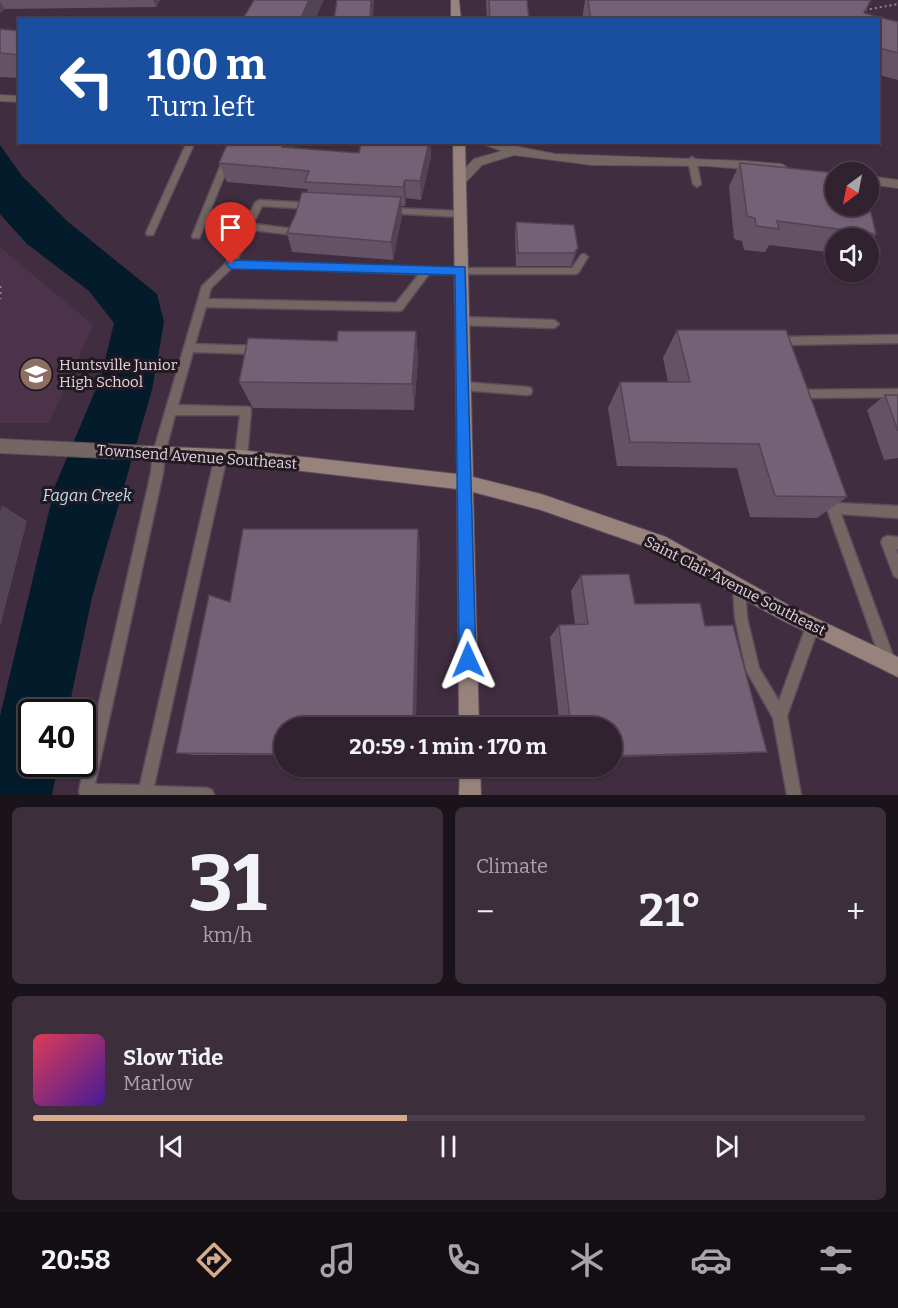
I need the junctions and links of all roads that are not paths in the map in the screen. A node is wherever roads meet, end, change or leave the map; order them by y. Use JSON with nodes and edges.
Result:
{"nodes":[{"id":1,"x":455,"y":0,"type":"edge"},
{"id":2,"x":456,"y":18,"type":"edge"},
{"id":3,"x":0,"y":98,"type":"edge"},
{"id":4,"x":18,"y":99,"type":"edge"},
{"id":5,"x":190,"y":144,"type":"edge"},
{"id":6,"x":233,"y":144,"type":"edge"},
{"id":7,"x":459,"y":144,"type":"edge"},
{"id":8,"x":486,"y":144,"type":"edge"},
{"id":9,"x":511,"y":153,"type":"junction"},
{"id":10,"x":692,"y":160,"type":"junction"},
{"id":11,"x":800,"y":170,"type":"edge"},
{"id":12,"x":460,"y":181,"type":"junction"},
{"id":13,"x":879,"y":182,"type":"edge"},
{"id":14,"x":697,"y":184,"type":"dead end"},
{"id":15,"x":898,"y":185,"type":"edge"},
{"id":16,"x":316,"y":207,"type":"edge"},
{"id":17,"x":384,"y":210,"type":"edge"},
{"id":18,"x":460,"y":214,"type":"junction"},
{"id":19,"x":249,"y":227,"type":"junction"},
{"id":20,"x":295,"y":231,"type":"edge"},
{"id":21,"x":150,"y":233,"type":"dead end"},
{"id":22,"x":196,"y":236,"type":"dead end"},
{"id":23,"x":584,"y":257,"type":"dead end"},
{"id":24,"x":231,"y":264,"type":"junction"},
{"id":25,"x":461,"y":270,"type":"junction"},
{"id":26,"x":426,"y":271,"type":"junction"},
{"id":27,"x":202,"y":303,"type":"junction"},
{"id":28,"x":461,"y":321,"type":"junction"},
{"id":29,"x":554,"y":324,"type":"dead end"},
{"id":30,"x":898,"y":339,"type":"edge"},
{"id":31,"x":190,"y":348,"type":"junction"},
{"id":32,"x":271,"y":350,"type":"edge"},
{"id":33,"x":779,"y":356,"type":"edge"},
{"id":34,"x":463,"y":386,"type":"junction"},
{"id":35,"x":527,"y":391,"type":"dead end"},
{"id":36,"x":898,"y":393,"type":"edge"},
{"id":37,"x":792,"y":395,"type":"edge"},
{"id":38,"x":171,"y":410,"type":"junction"},
{"id":39,"x":0,"y":446,"type":"edge"},
{"id":40,"x":153,"y":453,"type":"junction"},
{"id":41,"x":221,"y":456,"type":"junction"},
{"id":42,"x":241,"y":457,"type":"junction"},
{"id":43,"x":465,"y":482,"type":"junction"},
{"id":44,"x":825,"y":488,"type":"edge"},
{"id":45,"x":833,"y":508,"type":"junction"},
{"id":46,"x":898,"y":512,"type":"edge"},
{"id":47,"x":898,"y":543,"type":"edge"},
{"id":48,"x":898,"y":572,"type":"edge"},
{"id":49,"x":739,"y":587,"type":"junction"},
{"id":50,"x":813,"y":626,"type":"junction"},
{"id":51,"x":893,"y":666,"type":"edge"},
{"id":52,"x":780,"y":716,"type":"junction"},
{"id":53,"x":469,"y":717,"type":"edge"},
{"id":54,"x":470,"y":777,"type":"edge"},
{"id":55,"x":145,"y":794,"type":"edge"},
{"id":56,"x":207,"y":795,"type":"edge"},
{"id":57,"x":470,"y":795,"type":"edge"},
{"id":58,"x":794,"y":795,"type":"edge"}],
"edges":[{"from":1,"to":2,"type":"street"},
{"from":3,"to":4,"type":"street"},
{"from":5,"to":21,"type":"lane"},
{"from":6,"to":22,"type":"lane"},
{"from":7,"to":12,"type":"street"},
{"from":8,"to":9,"type":"street"},
{"from":9,"to":10,"type":"street"},
{"from":9,"to":12,"type":"street"},
{"from":10,"to":11,"type":"street"},
{"from":10,"to":14,"type":"lane"},
{"from":12,"to":18,"type":"street"},
{"from":13,"to":15,"type":"street"},
{"from":16,"to":19,"type":"lane"},
{"from":17,"to":18,"type":"lane"},
{"from":18,"to":25,"type":"street"},
{"from":19,"to":20,"type":"lane"},
{"from":19,"to":24,"type":"lane"},
{"from":23,"to":25,"type":"lane"},
{"from":24,"to":26,"type":"lane"},
{"from":24,"to":27,"type":"lane"},
{"from":25,"to":26,"type":"lane"},
{"from":25,"to":28,"type":"street"},
{"from":26,"to":27,"type":"lane"},
{"from":27,"to":31,"type":"lane"},
{"from":28,"to":29,"type":"lane"},
{"from":28,"to":34,"type":"street"},
{"from":30,"to":33,"type":"lane"},
{"from":31,"to":32,"type":"lane"},
{"from":31,"to":38,"type":"lane"},
{"from":34,"to":35,"type":"lane"},
{"from":34,"to":43,"type":"street"},
{"from":36,"to":37,"type":"lane"},
{"from":38,"to":40,"type":"lane"},
{"from":38,"to":42,"type":"lane"},
{"from":39,"to":40,"type":"street","name":"Townsend Avenue Southeast"},
{"from":40,"to":41,"type":"street","name":"Townsend Avenue Southeast"},
{"from":40,"to":55,"type":"lane"},
{"from":41,"to":42,"type":"street","name":"Townsend Avenue Southeast"},
{"from":41,"to":55,"type":"lane"},
{"from":42,"to":43,"type":"street","name":"Townsend Avenue Southeast"},
{"from":43,"to":49,"type":"street","name":"Saint Clair Avenue Southeast"},
{"from":43,"to":53,"type":"street"},
{"from":44,"to":45,"type":"lane"},
{"from":45,"to":46,"type":"lane"},
{"from":45,"to":51,"type":"lane"},
{"from":47,"to":48,"type":"lane"},
{"from":49,"to":50,"type":"street","name":"Saint Clair Avenue Southeast"},
{"from":49,"to":52,"type":"lane"},
{"from":50,"to":51,"type":"street","name":"Saint Clair Avenue Southeast"},
{"from":50,"to":52,"type":"lane"},
{"from":52,"to":58,"type":"lane"},
{"from":54,"to":57,"type":"street"},
{"from":55,"to":56,"type":"lane"}]}
